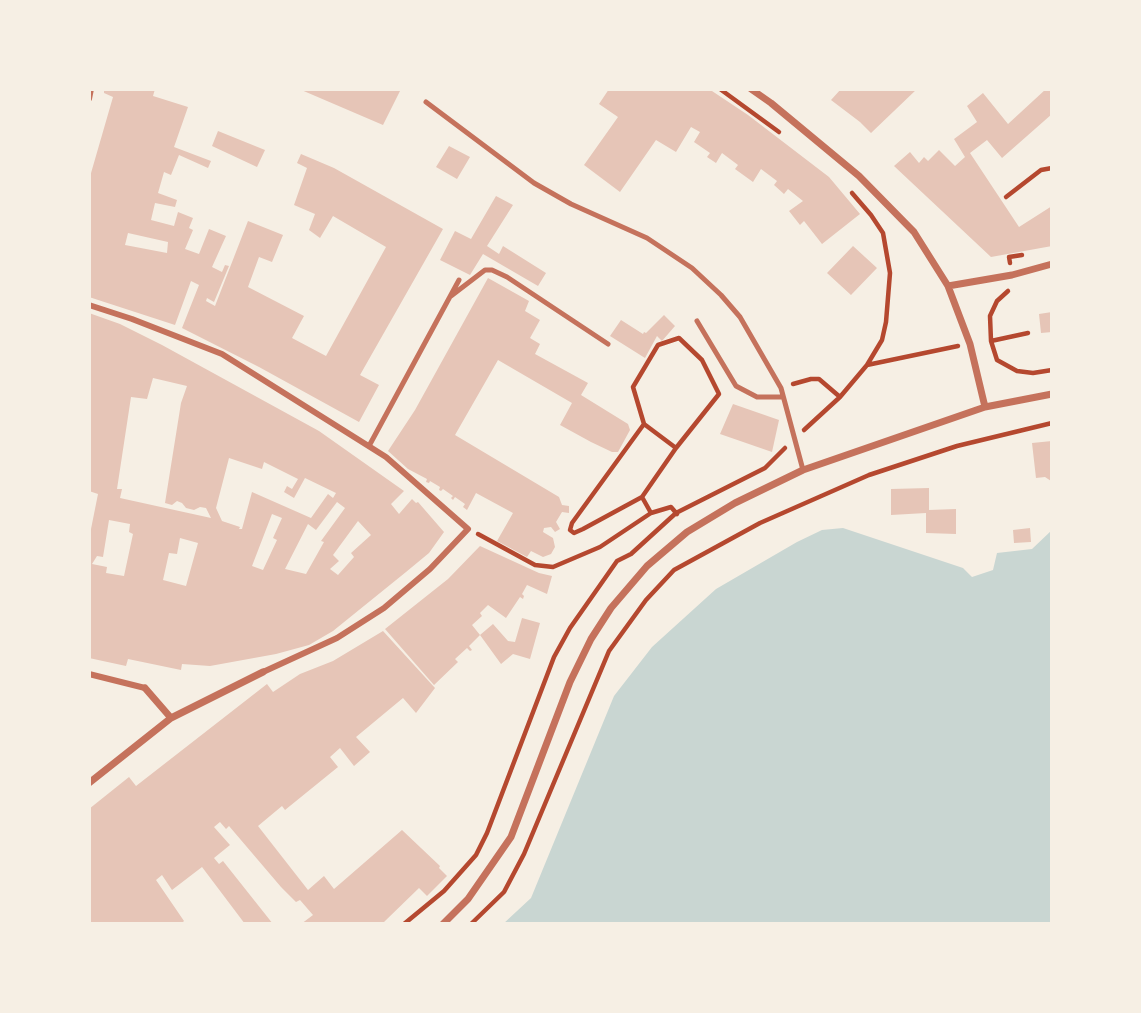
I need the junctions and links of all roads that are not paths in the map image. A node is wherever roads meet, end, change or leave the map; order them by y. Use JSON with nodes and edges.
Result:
{"nodes":[{"id":1,"x":91,"y":89,"type":"edge"},
{"id":2,"x":751,"y":89,"type":"edge"},
{"id":3,"x":89,"y":99,"type":"edge"},
{"id":4,"x":426,"y":102,"type":"dead end"},
{"id":5,"x":1052,"y":264,"type":"edge"},
{"id":6,"x":459,"y":280,"type":"dead end"},
{"id":7,"x":948,"y":286,"type":"junction"},
{"id":8,"x":451,"y":296,"type":"junction"},
{"id":9,"x":89,"y":305,"type":"edge"},
{"id":10,"x":697,"y":321,"type":"dead end"},
{"id":11,"x":608,"y":344,"type":"dead end"},
{"id":12,"x":1052,"y":394,"type":"edge"},
{"id":13,"x":783,"y":397,"type":"junction"},
{"id":14,"x":985,"y":407,"type":"junction"},
{"id":15,"x":369,"y":446,"type":"junction"},
{"id":16,"x":803,"y":470,"type":"junction"},
{"id":17,"x":263,"y":672,"type":"joint"},
{"id":18,"x":89,"y":674,"type":"edge"},
{"id":19,"x":145,"y":688,"type":"joint"},
{"id":20,"x":170,"y":718,"type":"junction"},
{"id":21,"x":89,"y":783,"type":"edge"},
{"id":22,"x":443,"y":924,"type":"edge"}],
"edges":[{"from":1,"to":3,"type":"street"},
{"from":2,"to":7,"type":"street"},
{"from":4,"to":13,"type":"lane"},
{"from":5,"to":7,"type":"street"},
{"from":6,"to":8,"type":"lane"},
{"from":7,"to":14,"type":"street"},
{"from":8,"to":11,"type":"lane"},
{"from":8,"to":15,"type":"lane"},
{"from":9,"to":15,"type":"street"},
{"from":10,"to":13,"type":"lane"},
{"from":12,"to":14,"type":"street"},
{"from":13,"to":16,"type":"lane"},
{"from":14,"to":16,"type":"street"},
{"from":15,"to":17,"type":"street"},
{"from":16,"to":22,"type":"street"},
{"from":17,"to":20,"type":"street"},
{"from":18,"to":19,"type":"street"},
{"from":19,"to":20,"type":"street"},
{"from":20,"to":21,"type":"street"}]}
